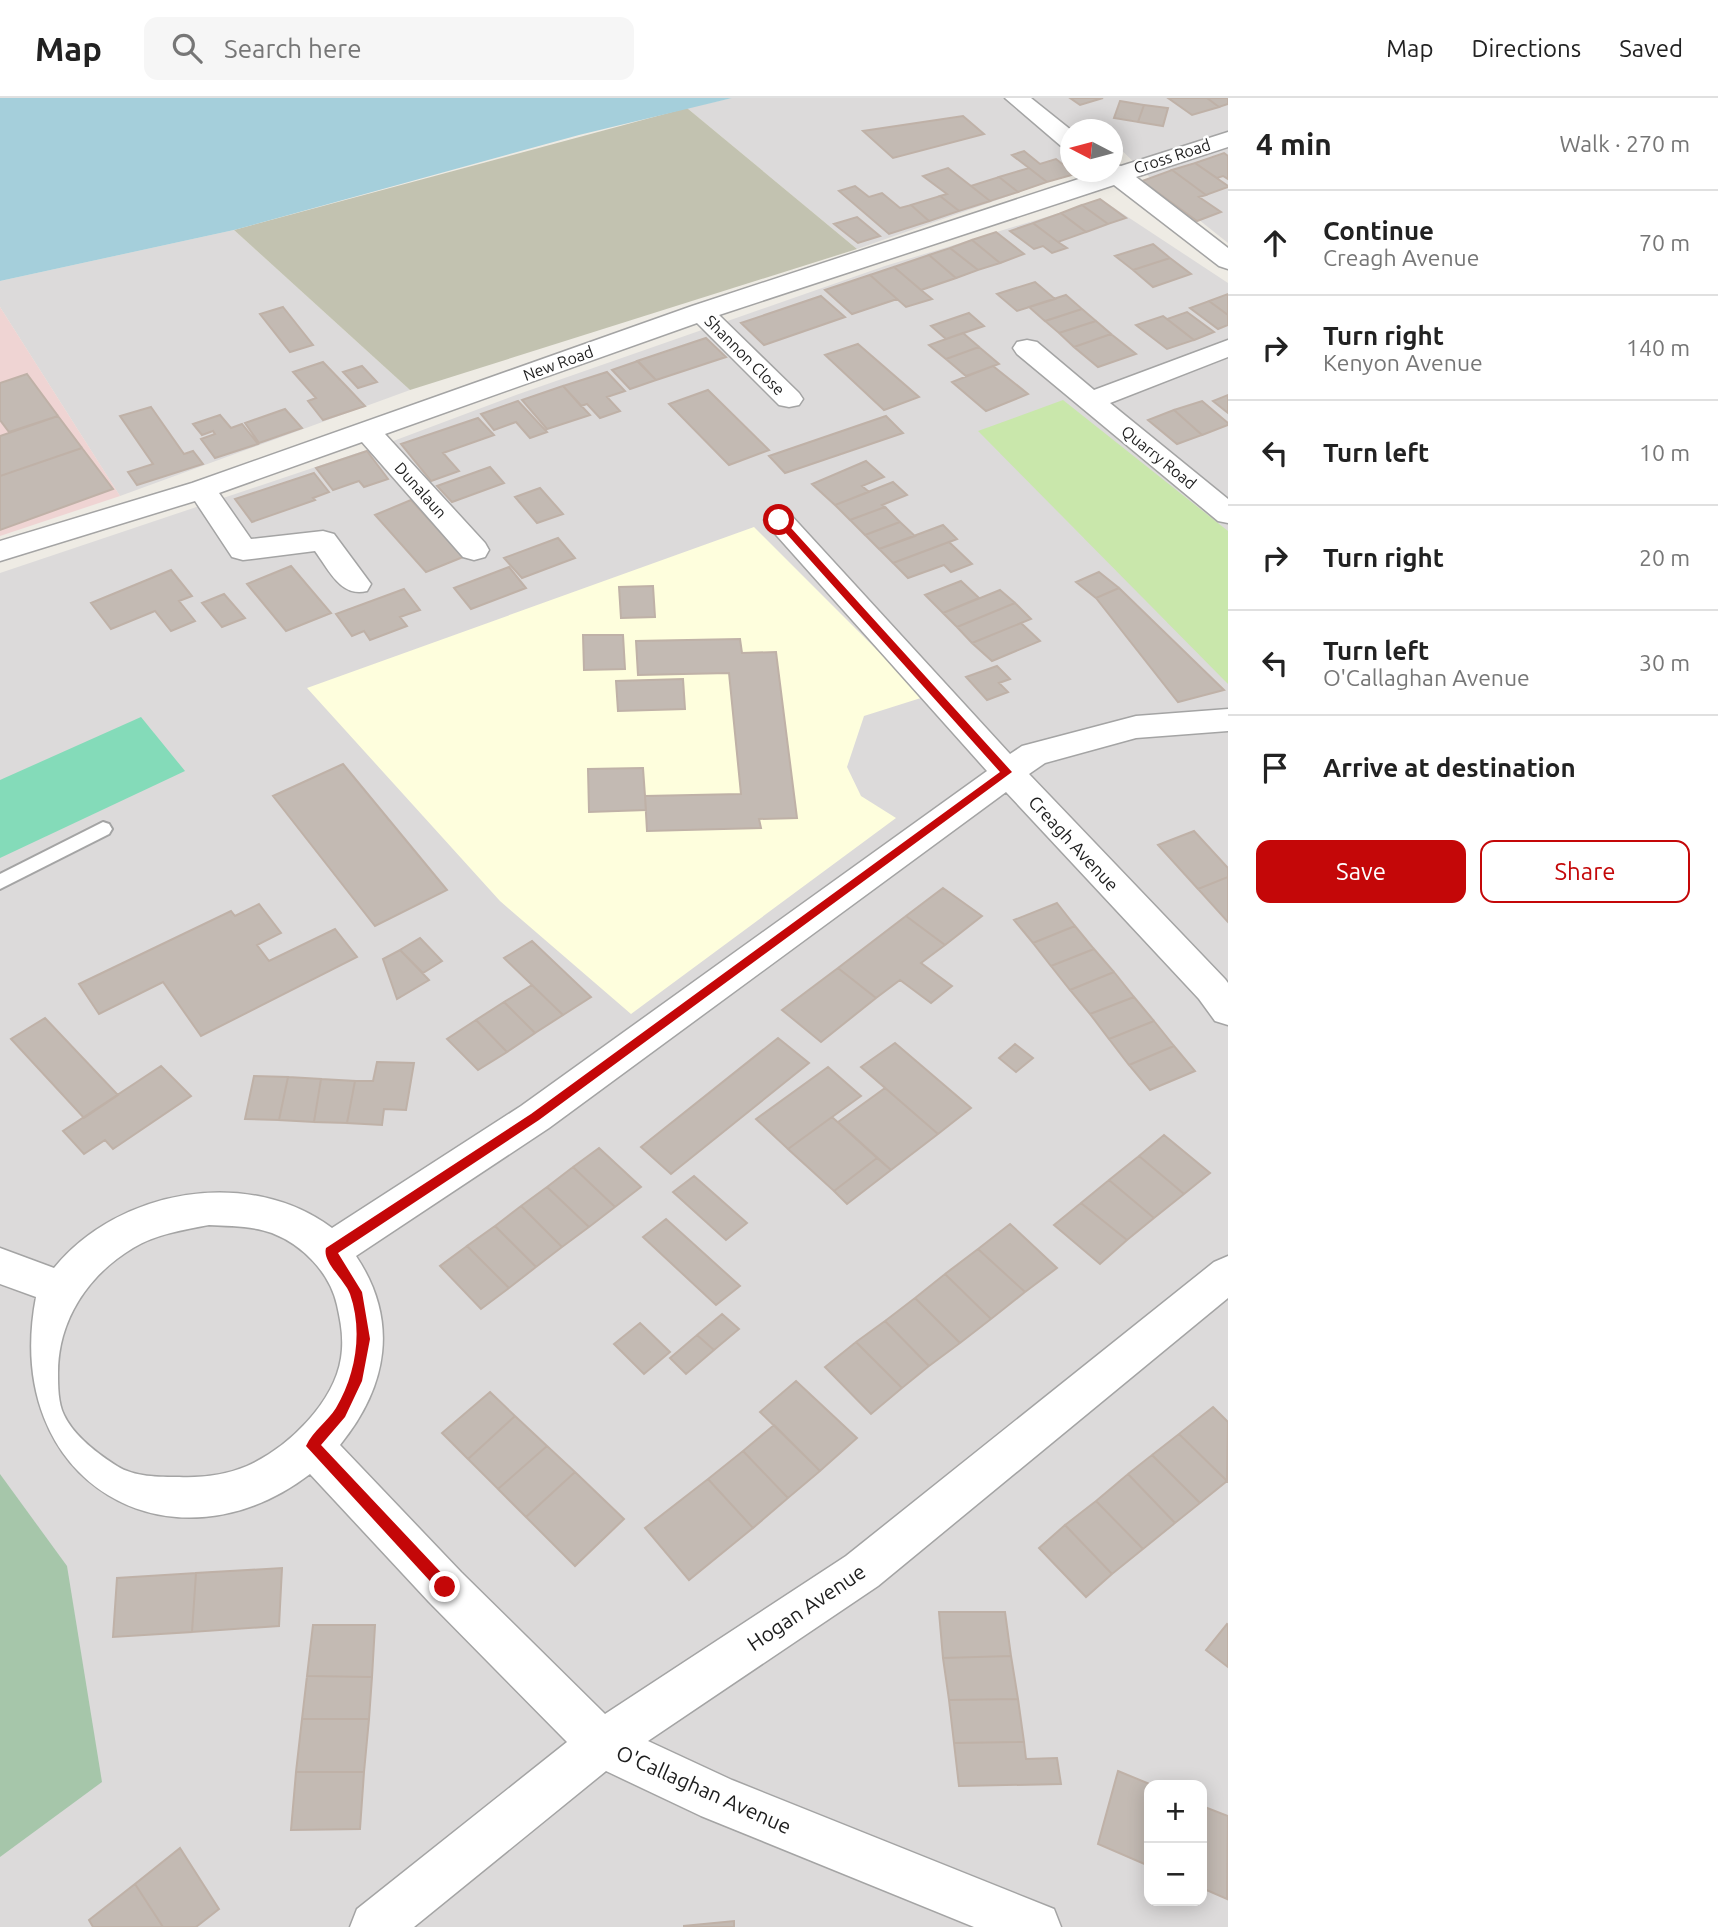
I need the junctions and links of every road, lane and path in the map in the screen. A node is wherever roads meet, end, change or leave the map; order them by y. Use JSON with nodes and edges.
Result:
{"nodes":[{"id":1,"x":1017,"y":98,"type":"edge"},
{"id":2,"x":1060,"y":133,"type":"edge"},
{"id":3,"x":1228,"y":139,"type":"edge"},
{"id":4,"x":1123,"y":170,"type":"edge"},
{"id":5,"x":1123,"y":180,"type":"edge"},
{"id":6,"x":1087,"y":182,"type":"edge"},
{"id":7,"x":1228,"y":261,"type":"edge"},
{"id":8,"x":701,"y":312,"type":"junction"},
{"id":9,"x":1027,"y":348,"type":"dead end"},
{"id":10,"x":1228,"y":348,"type":"edge"},
{"id":11,"x":789,"y":399,"type":"dead end"},
{"id":12,"x":1090,"y":401,"type":"junction"},
{"id":13,"x":368,"y":430,"type":"junction"},
{"id":14,"x":202,"y":489,"type":"junction"},
{"id":15,"x":1228,"y":514,"type":"edge"},
{"id":16,"x":779,"y":520,"type":"dead end"},
{"id":17,"x":474,"y":550,"type":"dead end"},
{"id":18,"x":0,"y":551,"type":"edge"},
{"id":19,"x":356,"y":584,"type":"dead end"},
{"id":20,"x":1228,"y":720,"type":"edge"},
{"id":21,"x":1007,"y":772,"type":"junction"},
{"id":22,"x":103,"y":829,"type":"dead end"},
{"id":23,"x":0,"y":882,"type":"edge"},
{"id":24,"x":1228,"y":1011,"type":"edge"},
{"id":25,"x":330,"y":1251,"type":"junction"},
{"id":26,"x":0,"y":1266,"type":"edge"},
{"id":27,"x":1228,"y":1274,"type":"edge"},
{"id":28,"x":62,"y":1289,"type":"junction"},
{"id":29,"x":313,"y":1446,"type":"junction"},
{"id":30,"x":602,"y":1744,"type":"junction"},
{"id":31,"x":375,"y":1927,"type":"edge"},
{"id":32,"x":1036,"y":1927,"type":"edge"}],
"edges":[{"from":1,"to":2,"type":"street"},
{"from":3,"to":4,"type":"street","name":"Cross Road"},
{"from":5,"to":7,"type":"street"},
{"from":6,"to":8,"type":"street","name":"New Road"},
{"from":8,"to":11,"type":"street","name":"Shannon Close"},
{"from":8,"to":13,"type":"street","name":"New Road"},
{"from":9,"to":12,"type":"street","name":"Quarry Road"},
{"from":10,"to":12,"type":"street"},
{"from":12,"to":15,"type":"street","name":"Quarry Road"},
{"from":13,"to":14,"type":"street","name":"New Road"},
{"from":13,"to":17,"type":"street","name":"Dunalaun"},
{"from":14,"to":18,"type":"street","name":"New Road"},
{"from":14,"to":19,"type":"street"},
{"from":16,"to":21,"type":"street","name":"Creagh Avenue"},
{"from":20,"to":21,"type":"street"},
{"from":21,"to":24,"type":"street","name":"Creagh Avenue"},
{"from":21,"to":25,"type":"street"},
{"from":22,"to":23,"type":"lane"},
{"from":25,"to":28,"type":"street"},
{"from":25,"to":29,"type":"street"},
{"from":26,"to":28,"type":"street"},
{"from":27,"to":30,"type":"street","name":"Hogan Avenue"},
{"from":28,"to":29,"type":"street"},
{"from":29,"to":30,"type":"street","name":"O'Callaghan Avenue"},
{"from":30,"to":31,"type":"street","name":"Hogan Avenue"},
{"from":30,"to":32,"type":"street","name":"O'Callaghan Avenue"}]}
